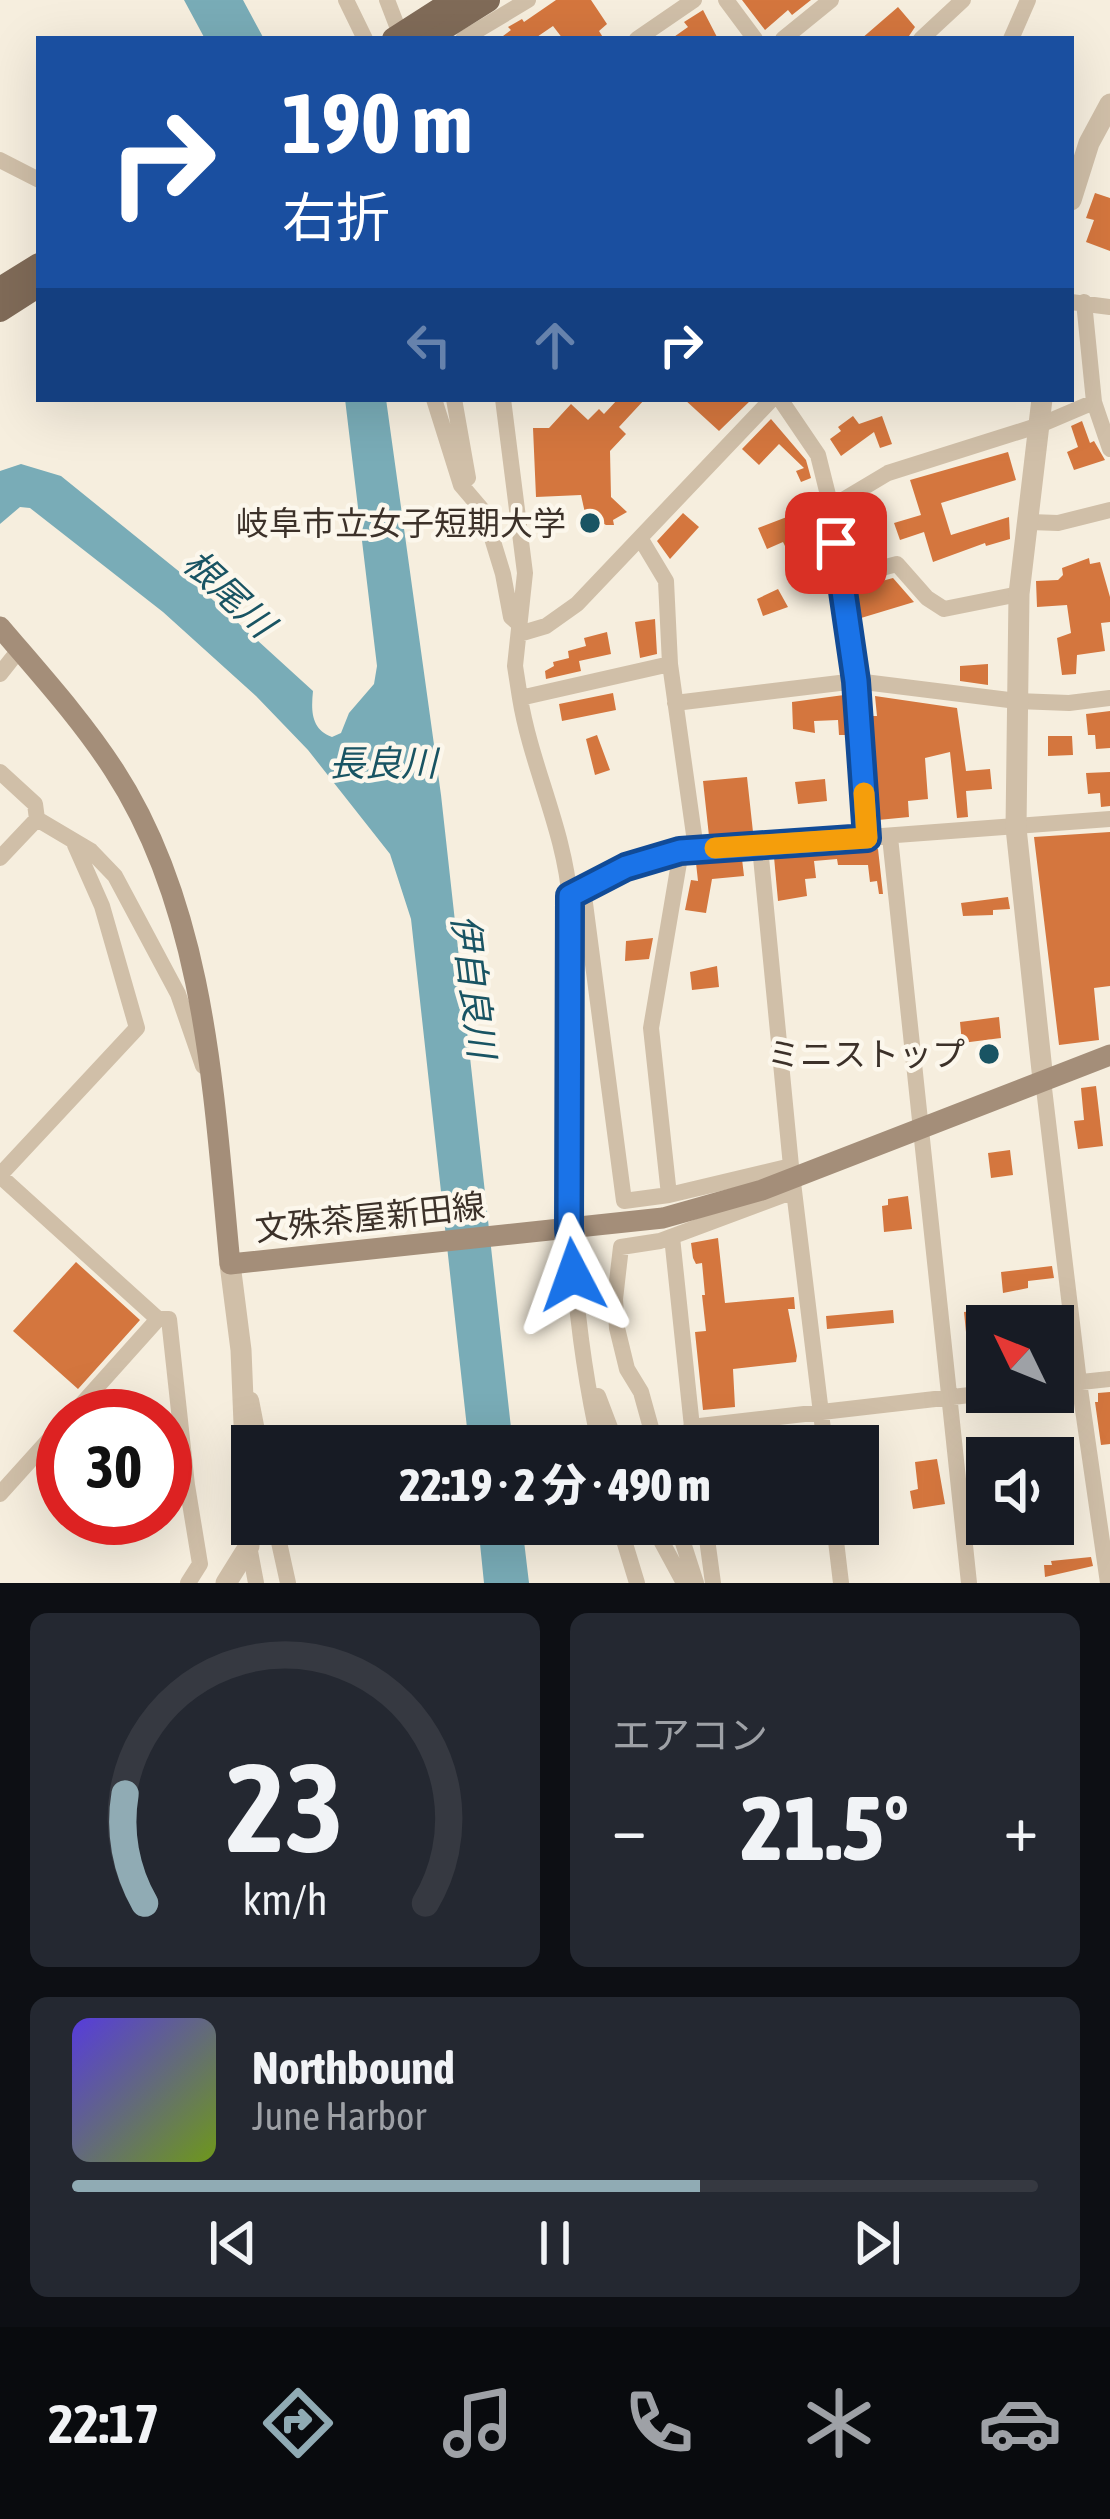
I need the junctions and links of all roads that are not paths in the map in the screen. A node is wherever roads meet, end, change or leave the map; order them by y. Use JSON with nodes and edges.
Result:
{"nodes":[{"id":1,"x":346,"y":0,"type":"edge"},
{"id":2,"x":455,"y":0,"type":"edge"},
{"id":3,"x":488,"y":0,"type":"edge"},
{"id":4,"x":528,"y":0,"type":"edge"},
{"id":5,"x":694,"y":0,"type":"edge"},
{"id":6,"x":726,"y":0,"type":"edge"},
{"id":7,"x":831,"y":0,"type":"edge"},
{"id":8,"x":963,"y":0,"type":"edge"},
{"id":9,"x":1025,"y":1,"type":"edge"},
{"id":10,"x":395,"y":3,"type":"edge"},
{"id":11,"x":363,"y":36,"type":"edge"},
{"id":12,"x":398,"y":36,"type":"edge"},
{"id":13,"x":402,"y":36,"type":"edge"},
{"id":14,"x":431,"y":36,"type":"edge"},
{"id":15,"x":468,"y":36,"type":"edge"},
{"id":16,"x":642,"y":36,"type":"edge"},
{"id":17,"x":753,"y":36,"type":"edge"},
{"id":18,"x":787,"y":36,"type":"edge"},
{"id":19,"x":924,"y":36,"type":"edge"},
{"id":20,"x":1012,"y":36,"type":"edge"},
{"id":21,"x":1110,"y":104,"type":"edge"},
{"id":22,"x":0,"y":160,"type":"edge"},
{"id":23,"x":36,"y":178,"type":"edge"},
{"id":24,"x":1074,"y":190,"type":"edge"},
{"id":25,"x":36,"y":267,"type":"edge"},
{"id":26,"x":36,"y":287,"type":"edge"},
{"id":27,"x":0,"y":289,"type":"edge"},
{"id":28,"x":1077,"y":302,"type":"edge"},
{"id":29,"x":1110,"y":307,"type":"edge"},
{"id":30,"x":0,"y":310,"type":"edge"},
{"id":31,"x":435,"y":402,"type":"edge"},
{"id":32,"x":455,"y":402,"type":"edge"},
{"id":33,"x":503,"y":402,"type":"edge"},
{"id":34,"x":773,"y":402,"type":"edge"},
{"id":35,"x":778,"y":402,"type":"edge"},
{"id":36,"x":1042,"y":402,"type":"edge"},
{"id":37,"x":1094,"y":402,"type":"junction"},
{"id":38,"x":1040,"y":424,"type":"junction"},
{"id":39,"x":1110,"y":449,"type":"edge"},
{"id":40,"x":471,"y":496,"type":"junction"},
{"id":41,"x":831,"y":507,"type":"junction"},
{"id":42,"x":1110,"y":509,"type":"edge"},
{"id":43,"x":1030,"y":522,"type":"junction"},
{"id":44,"x":642,"y":541,"type":"junction"},
{"id":45,"x":840,"y":579,"type":"junction"},
{"id":46,"x":1019,"y":594,"type":"junction"},
{"id":47,"x":0,"y":627,"type":"edge"},
{"id":48,"x":519,"y":629,"type":"junction"},
{"id":49,"x":19,"y":650,"type":"junction"},
{"id":50,"x":670,"y":664,"type":"junction"},
{"id":51,"x":0,"y":674,"type":"edge"},
{"id":52,"x":856,"y":681,"type":"junction"},
{"id":53,"x":520,"y":698,"type":"junction"},
{"id":54,"x":1110,"y":698,"type":"edge"},
{"id":55,"x":1016,"y":700,"type":"junction"},
{"id":56,"x":675,"y":704,"type":"junction"},
{"id":57,"x":0,"y":772,"type":"edge"},
{"id":58,"x":37,"y":819,"type":"junction"},
{"id":59,"x":1110,"y":819,"type":"edge"},
{"id":60,"x":1016,"y":828,"type":"junction"},
{"id":61,"x":890,"y":837,"type":"junction"},
{"id":62,"x":867,"y":838,"type":"junction"},
{"id":63,"x":75,"y":845,"type":"junction"},
{"id":64,"x":760,"y":847,"type":"junction"},
{"id":65,"x":688,"y":850,"type":"junction"},
{"id":66,"x":0,"y":858,"type":"edge"},
{"id":67,"x":576,"y":892,"type":"junction"},
{"id":68,"x":1110,"y":1055,"type":"edge"},
{"id":69,"x":1043,"y":1080,"type":"junction"},
{"id":70,"x":213,"y":1081,"type":"junction"},
{"id":71,"x":919,"y":1127,"type":"junction"},
{"id":72,"x":0,"y":1176,"type":"edge"},
{"id":73,"x":793,"y":1178,"type":"junction"},
{"id":74,"x":670,"y":1195,"type":"junction"},
{"id":75,"x":560,"y":1229,"type":"junction"},
{"id":76,"x":672,"y":1237,"type":"junction"},
{"id":77,"x":230,"y":1264,"type":"junction"},
{"id":78,"x":158,"y":1319,"type":"junction"},
{"id":79,"x":241,"y":1350,"type":"junction"},
{"id":80,"x":583,"y":1370,"type":"junction"},
{"id":81,"x":1110,"y":1378,"type":"edge"},
{"id":82,"x":1079,"y":1382,"type":"junction"},
{"id":83,"x":1074,"y":1383,"type":"edge"},
{"id":84,"x":94,"y":1389,"type":"edge"},
{"id":85,"x":966,"y":1396,"type":"edge"},
{"id":86,"x":951,"y":1398,"type":"junction"},
{"id":87,"x":820,"y":1410,"type":"junction"},
{"id":88,"x":256,"y":1425,"type":"edge"},
{"id":89,"x":595,"y":1425,"type":"edge"},
{"id":90,"x":609,"y":1425,"type":"edge"},
{"id":91,"x":650,"y":1425,"type":"edge"},
{"id":92,"x":692,"y":1425,"type":"edge"},
{"id":93,"x":707,"y":1425,"type":"edge"},
{"id":94,"x":822,"y":1425,"type":"edge"},
{"id":95,"x":36,"y":1454,"type":"edge"},
{"id":96,"x":0,"y":1494,"type":"edge"},
{"id":97,"x":280,"y":1545,"type":"edge"},
{"id":98,"x":626,"y":1545,"type":"edge"},
{"id":99,"x":663,"y":1545,"type":"edge"},
{"id":100,"x":684,"y":1545,"type":"edge"},
{"id":101,"x":708,"y":1545,"type":"edge"},
{"id":102,"x":836,"y":1545,"type":"edge"},
{"id":103,"x":249,"y":1546,"type":"junction"},
{"id":104,"x":188,"y":1583,"type":"edge"},
{"id":105,"x":226,"y":1583,"type":"edge"},
{"id":106,"x":256,"y":1583,"type":"edge"},
{"id":107,"x":288,"y":1583,"type":"edge"},
{"id":108,"x":638,"y":1583,"type":"edge"},
{"id":109,"x":684,"y":1583,"type":"edge"},
{"id":110,"x":696,"y":1583,"type":"edge"},
{"id":111,"x":713,"y":1583,"type":"edge"},
{"id":112,"x":841,"y":1583,"type":"edge"},
{"id":113,"x":969,"y":1583,"type":"edge"},
{"id":114,"x":1108,"y":1583,"type":"edge"}],
"edges":[{"from":1,"to":11,"type":"street"},
{"from":2,"to":13,"type":"main road","bridge":true},
{"from":3,"to":14,"type":"main road"},
{"from":4,"to":15,"type":"street"},
{"from":5,"to":16,"type":"street"},
{"from":6,"to":17,"type":"street"},
{"from":7,"to":18,"type":"street"},
{"from":8,"to":19,"type":"street"},
{"from":9,"to":20,"type":"street"},
{"from":10,"to":12,"type":"street"},
{"from":21,"to":24,"type":"street"},
{"from":22,"to":23,"type":"street"},
{"from":25,"to":27,"type":"main road"},
{"from":26,"to":30,"type":"main road"},
{"from":28,"to":29,"type":"street"},
{"from":28,"to":37,"type":"street"},
{"from":31,"to":40,"type":"street"},
{"from":32,"to":40,"type":"street"},
{"from":33,"to":48,"type":"street"},
{"from":34,"to":44,"type":"street"},
{"from":35,"to":41,"type":"street"},
{"from":36,"to":38,"type":"street"},
{"from":37,"to":38,"type":"street"},
{"from":37,"to":39,"type":"street"},
{"from":38,"to":41,"type":"street"},
{"from":38,"to":43,"type":"street"},
{"from":40,"to":48,"type":"street"},
{"from":41,"to":45,"type":"street"},
{"from":42,"to":43,"type":"street"},
{"from":43,"to":46,"type":"street"},
{"from":44,"to":48,"type":"street"},
{"from":44,"to":50,"type":"street"},
{"from":45,"to":46,"type":"street"},
{"from":45,"to":52,"type":"street"},
{"from":46,"to":55,"type":"street"},
{"from":47,"to":49,"type":"main road","name":"文殊茶屋新田線"},
{"from":48,"to":53,"type":"street"},
{"from":49,"to":51,"type":"street"},
{"from":49,"to":70,"type":"main road","name":"文殊茶屋新田線"},
{"from":50,"to":53,"type":"street"},
{"from":50,"to":56,"type":"street"},
{"from":52,"to":55,"type":"street"},
{"from":52,"to":56,"type":"street"},
{"from":52,"to":62,"type":"street"},
{"from":53,"to":67,"type":"street"},
{"from":54,"to":55,"type":"street"},
{"from":55,"to":60,"type":"street"},
{"from":56,"to":65,"type":"street"},
{"from":57,"to":58,"type":"street"},
{"from":58,"to":63,"type":"street"},
{"from":58,"to":66,"type":"street"},
{"from":59,"to":60,"type":"street"},
{"from":60,"to":61,"type":"street"},
{"from":60,"to":69,"type":"street"},
{"from":61,"to":62,"type":"street"},
{"from":61,"to":71,"type":"street"},
{"from":62,"to":64,"type":"street"},
{"from":63,"to":70,"type":"street"},
{"from":63,"to":72,"type":"street"},
{"from":64,"to":65,"type":"street"},
{"from":64,"to":73,"type":"street"},
{"from":65,"to":67,"type":"street"},
{"from":65,"to":74,"type":"street"},
{"from":67,"to":74,"type":"street"},
{"from":67,"to":75,"type":"street"},
{"from":68,"to":69,"type":"main road","name":"文殊茶屋新田線"},
{"from":69,"to":71,"type":"main road","name":"文殊茶屋新田線"},
{"from":69,"to":82,"type":"street"},
{"from":70,"to":77,"type":"main road","name":"文殊茶屋新田線"},
{"from":71,"to":73,"type":"main road","name":"文殊茶屋新田線"},
{"from":71,"to":86,"type":"street"},
{"from":72,"to":78,"type":"street"},
{"from":73,"to":74,"type":"street"},
{"from":73,"to":75,"type":"main road","name":"文殊茶屋新田線"},
{"from":73,"to":76,"type":"street"},
{"from":73,"to":87,"type":"street"},
{"from":75,"to":77,"type":"main road","name":"文殊茶屋新田線"},
{"from":75,"to":80,"type":"street"},
{"from":76,"to":91,"type":"street"},
{"from":76,"to":92,"type":"street"},
{"from":77,"to":79,"type":"street"},
{"from":78,"to":84,"type":"street"},
{"from":78,"to":104,"type":"street"},
{"from":79,"to":88,"type":"street"},
{"from":79,"to":103,"type":"street"},
{"from":80,"to":89,"type":"street"},
{"from":80,"to":90,"type":"street"},
{"from":81,"to":82,"type":"street"},
{"from":82,"to":83,"type":"street"},
{"from":82,"to":114,"type":"street"},
{"from":85,"to":86,"type":"street"},
{"from":86,"to":87,"type":"street"},
{"from":86,"to":113,"type":"street"},
{"from":87,"to":93,"type":"street"},
{"from":87,"to":94,"type":"street"},
{"from":95,"to":96,"type":"street"},
{"from":97,"to":107,"type":"street"},
{"from":98,"to":108,"type":"street"},
{"from":99,"to":109,"type":"street"},
{"from":100,"to":110,"type":"street"},
{"from":101,"to":111,"type":"street"},
{"from":102,"to":112,"type":"street"},
{"from":103,"to":105,"type":"street"},
{"from":103,"to":106,"type":"street"}]}
